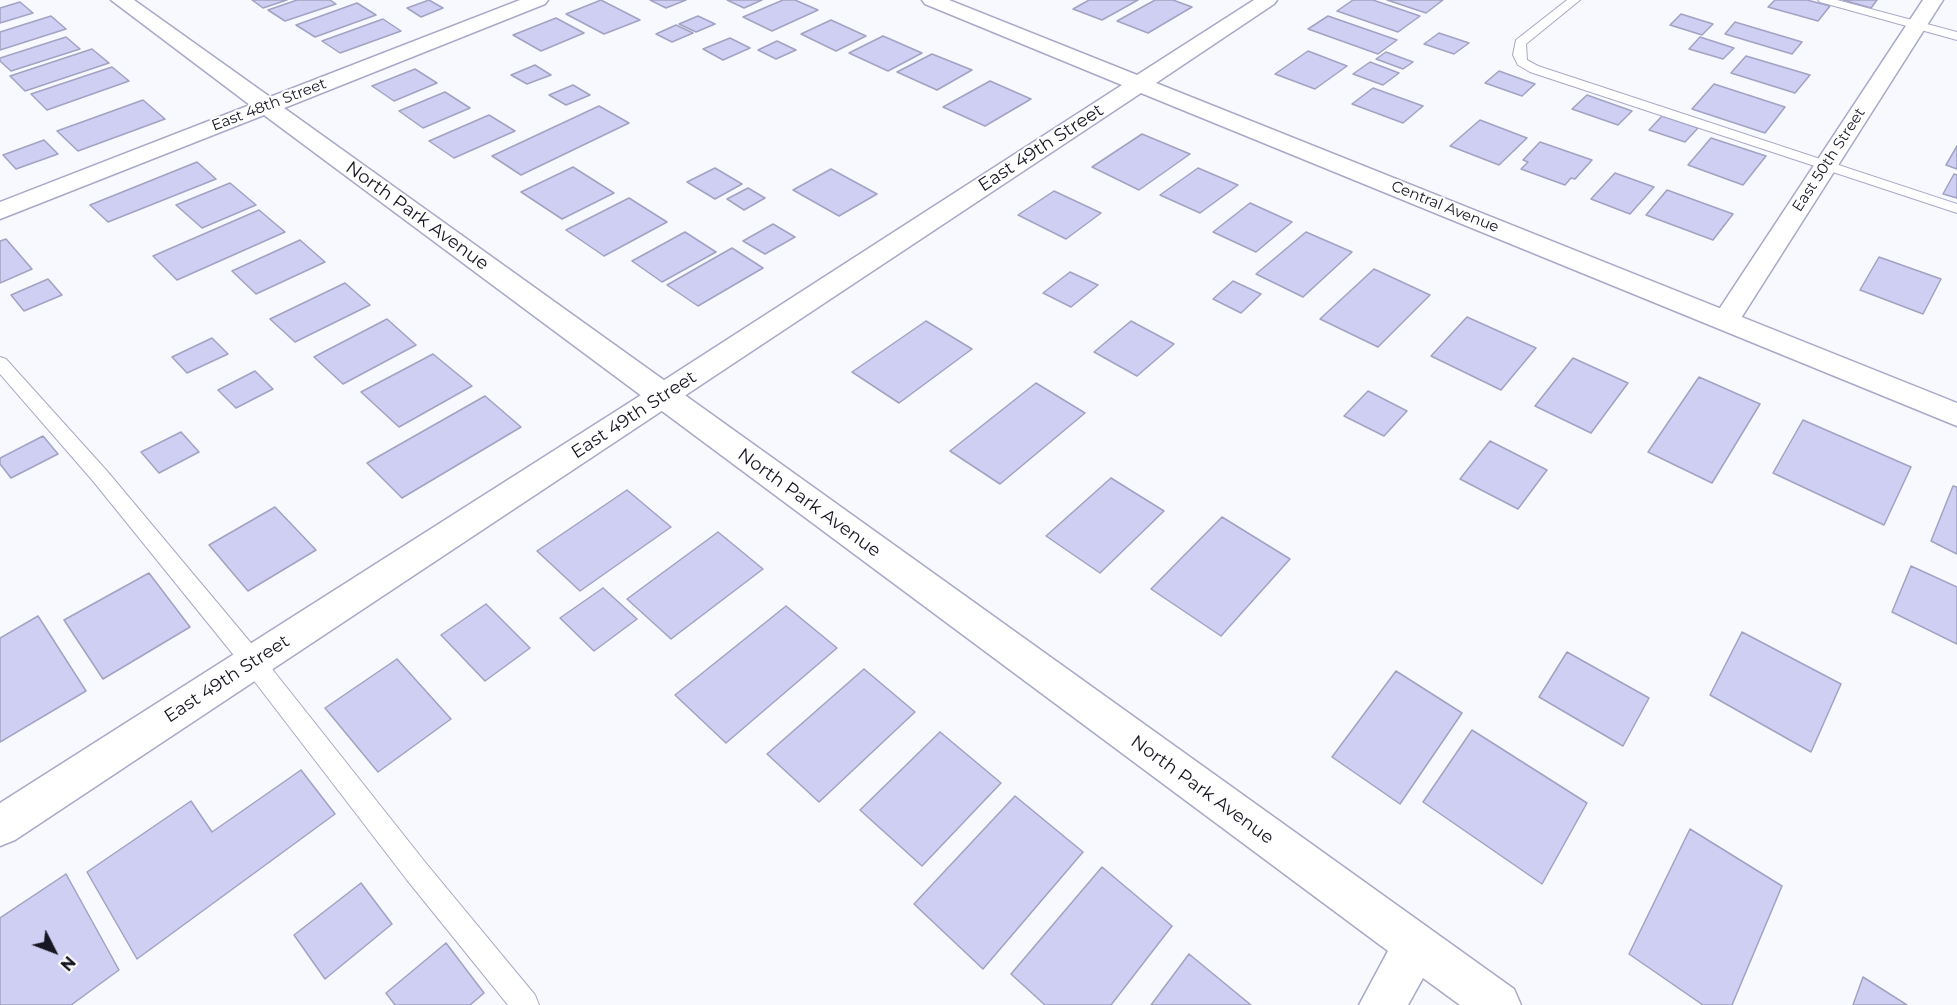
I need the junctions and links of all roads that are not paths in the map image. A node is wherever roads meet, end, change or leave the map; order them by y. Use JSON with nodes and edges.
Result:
{"nodes":[{"id":1,"x":122,"y":0,"type":"edge"},
{"id":2,"x":538,"y":0,"type":"edge"},
{"id":3,"x":932,"y":0,"type":"edge"},
{"id":4,"x":1267,"y":0,"type":"edge"},
{"id":5,"x":1574,"y":0,"type":"edge"},
{"id":6,"x":1824,"y":0,"type":"edge"},
{"id":7,"x":1933,"y":0,"type":"edge"},
{"id":8,"x":1917,"y":25,"type":"junction"},
{"id":9,"x":1957,"y":36,"type":"edge"},
{"id":10,"x":1138,"y":83,"type":"junction"},
{"id":11,"x":266,"y":106,"type":"junction"},
{"id":12,"x":1826,"y":165,"type":"junction"},
{"id":13,"x":1957,"y":209,"type":"edge"},
{"id":14,"x":0,"y":211,"type":"edge"},
{"id":15,"x":1726,"y":320,"type":"junction"},
{"id":16,"x":0,"y":363,"type":"edge"},
{"id":17,"x":663,"y":396,"type":"junction"},
{"id":18,"x":1957,"y":415,"type":"edge"},
{"id":19,"x":253,"y":662,"type":"junction"},
{"id":20,"x":0,"y":826,"type":"edge"},
{"id":21,"x":1416,"y":946,"type":"junction"},
{"id":22,"x":525,"y":1005,"type":"edge"},
{"id":23,"x":1382,"y":1005,"type":"edge"},
{"id":24,"x":1498,"y":1005,"type":"edge"}],
"edges":[{"from":1,"to":11,"type":"street","name":"North Park Avenue"},
{"from":2,"to":11,"type":"street","name":"East 48th Street"},
{"from":3,"to":10,"type":"street","name":"Central Avenue"},
{"from":4,"to":10,"type":"street","name":"East 49th Street"},
{"from":5,"to":12,"type":"lane"},
{"from":6,"to":8,"type":"lane"},
{"from":7,"to":8,"type":"street","name":"East 50th Street"},
{"from":8,"to":9,"type":"lane"},
{"from":8,"to":12,"type":"street","name":"East 50th Street"},
{"from":10,"to":15,"type":"street","name":"Central Avenue"},
{"from":10,"to":17,"type":"street","name":"East 49th Street"},
{"from":11,"to":14,"type":"street","name":"East 48th Street"},
{"from":11,"to":17,"type":"street","name":"North Park Avenue"},
{"from":12,"to":13,"type":"lane"},
{"from":12,"to":15,"type":"street","name":"East 50th Street"},
{"from":15,"to":18,"type":"street","name":"Central Avenue"},
{"from":16,"to":19,"type":"lane"},
{"from":17,"to":19,"type":"street","name":"East 49th Street"},
{"from":17,"to":21,"type":"street","name":"North Park Avenue"},
{"from":19,"to":20,"type":"street","name":"East 49th Street"},
{"from":19,"to":22,"type":"lane"},
{"from":21,"to":23,"type":"street"},
{"from":21,"to":24,"type":"street","name":"North Park Avenue"}]}
